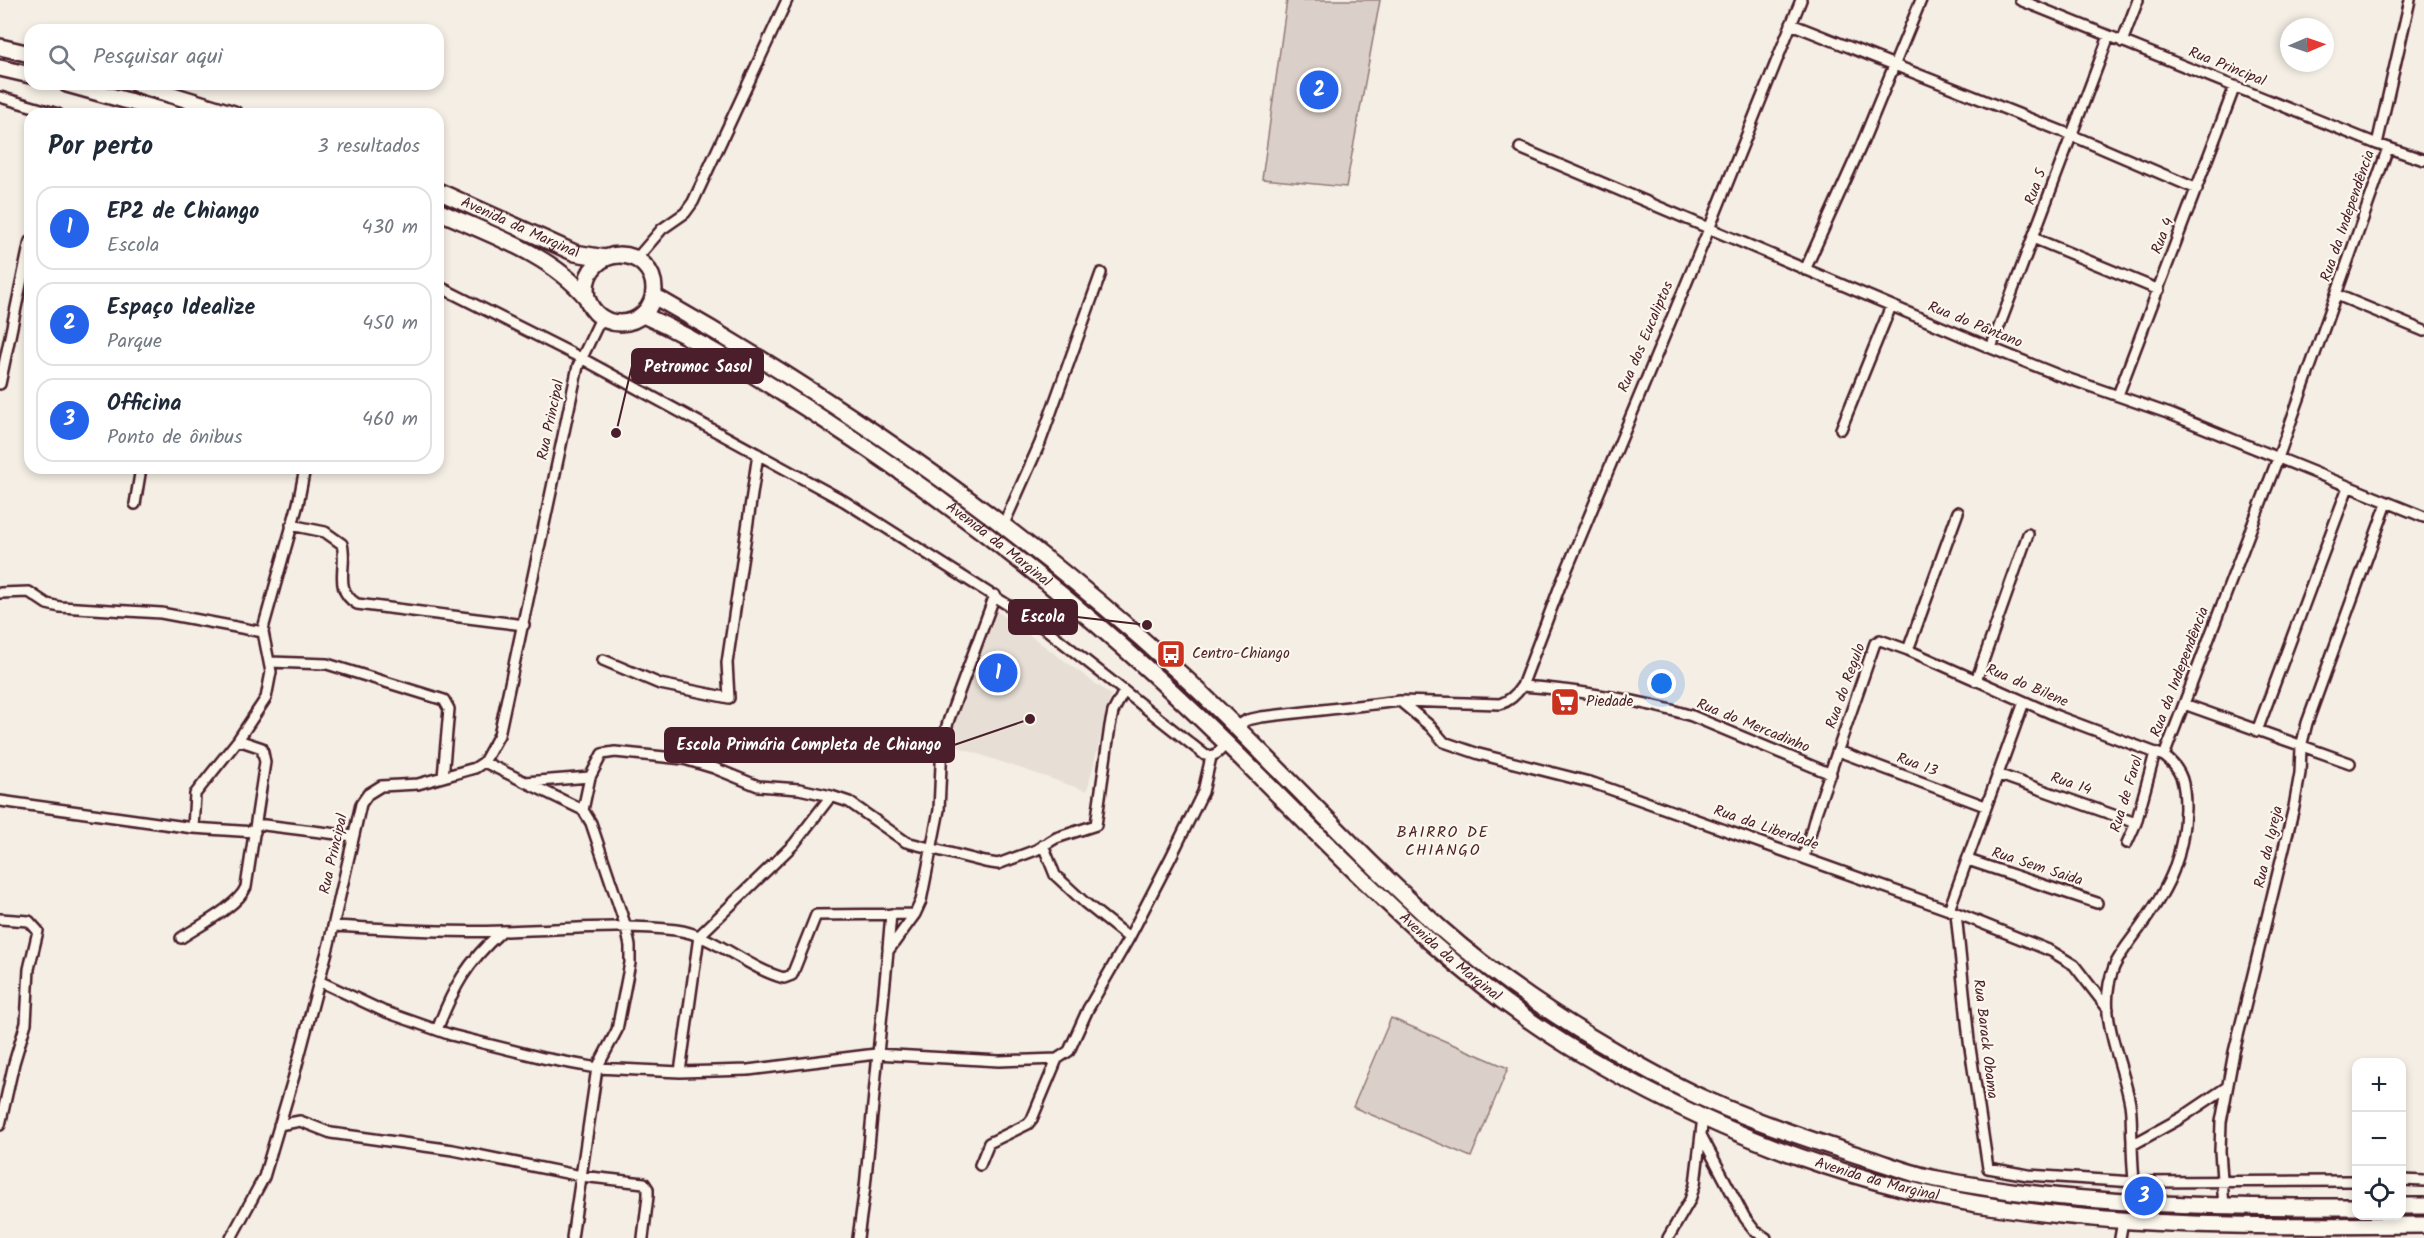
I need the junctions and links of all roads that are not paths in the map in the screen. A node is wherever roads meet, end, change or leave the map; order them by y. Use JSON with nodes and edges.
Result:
{"nodes":[{"id":1,"x":787,"y":0,"type":"edge"},
{"id":2,"x":1801,"y":0,"type":"edge"},
{"id":3,"x":1921,"y":0,"type":"edge"},
{"id":4,"x":2020,"y":0,"type":"edge"},
{"id":5,"x":2138,"y":0,"type":"edge"},
{"id":6,"x":2410,"y":0,"type":"edge"},
{"id":7,"x":2037,"y":3,"type":"edge"},
{"id":8,"x":1791,"y":24,"type":"junction"},
{"id":9,"x":2109,"y":36,"type":"junction"},
{"id":10,"x":2122,"y":42,"type":"junction"},
{"id":11,"x":0,"y":47,"type":"edge"},
{"id":12,"x":24,"y":53,"type":"edge"},
{"id":13,"x":1894,"y":65,"type":"junction"},
{"id":14,"x":0,"y":68,"type":"edge"},
{"id":15,"x":24,"y":74,"type":"edge"},
{"id":16,"x":2235,"y":86,"type":"junction"},
{"id":17,"x":89,"y":90,"type":"edge"},
{"id":18,"x":156,"y":90,"type":"edge"},
{"id":19,"x":0,"y":97,"type":"edge"},
{"id":20,"x":32,"y":108,"type":"edge"},
{"id":21,"x":153,"y":108,"type":"edge"},
{"id":22,"x":215,"y":108,"type":"edge"},
{"id":23,"x":2071,"y":135,"type":"junction"},
{"id":24,"x":2377,"y":144,"type":"junction"},
{"id":25,"x":1520,"y":148,"type":"dead end"},
{"id":26,"x":2388,"y":148,"type":"junction"},
{"id":27,"x":2424,"y":160,"type":"edge"},
{"id":28,"x":2197,"y":189,"type":"junction"},
{"id":29,"x":444,"y":194,"type":"edge"},
{"id":30,"x":444,"y":214,"type":"edge"},
{"id":31,"x":1709,"y":228,"type":"junction"},
{"id":32,"x":2033,"y":238,"type":"junction"},
{"id":33,"x":605,"y":258,"type":"junction"},
{"id":34,"x":637,"y":258,"type":"junction"},
{"id":35,"x":24,"y":270,"type":"edge"},
{"id":36,"x":1805,"y":270,"type":"junction"},
{"id":37,"x":1101,"y":273,"type":"dead end"},
{"id":38,"x":444,"y":289,"type":"edge"},
{"id":39,"x":2159,"y":290,"type":"junction"},
{"id":40,"x":654,"y":296,"type":"junction"},
{"id":41,"x":2337,"y":296,"type":"junction"},
{"id":42,"x":587,"y":298,"type":"junction"},
{"id":43,"x":1891,"y":306,"type":"junction"},
{"id":44,"x":643,"y":315,"type":"junction"},
{"id":45,"x":601,"y":318,"type":"junction"},
{"id":46,"x":2424,"y":331,"type":"edge"},
{"id":47,"x":1991,"y":348,"type":"junction"},
{"id":48,"x":581,"y":358,"type":"junction"},
{"id":49,"x":0,"y":384,"type":"edge"},
{"id":50,"x":2118,"y":395,"type":"junction"},
{"id":51,"x":1841,"y":429,"type":"dead end"},
{"id":52,"x":758,"y":454,"type":"junction"},
{"id":53,"x":2278,"y":458,"type":"junction"},
{"id":54,"x":140,"y":474,"type":"edge"},
{"id":55,"x":304,"y":474,"type":"edge"},
{"id":56,"x":2348,"y":487,"type":"junction"},
{"id":57,"x":2387,"y":503,"type":"junction"},
{"id":58,"x":135,"y":504,"type":"dead end"},
{"id":59,"x":1958,"y":512,"type":"dead end"},
{"id":60,"x":2424,"y":517,"type":"edge"},
{"id":61,"x":291,"y":525,"type":"junction"},
{"id":62,"x":1004,"y":526,"type":"junction"},
{"id":63,"x":2028,"y":534,"type":"dead end"},
{"id":64,"x":0,"y":593,"type":"edge"},
{"id":65,"x":995,"y":595,"type":"junction"},
{"id":66,"x":524,"y":626,"type":"junction"},
{"id":67,"x":263,"y":632,"type":"junction"},
{"id":68,"x":1880,"y":640,"type":"joint"},
{"id":69,"x":1908,"y":650,"type":"junction"},
{"id":70,"x":603,"y":660,"type":"dead end"},
{"id":71,"x":270,"y":662,"type":"junction"},
{"id":72,"x":1977,"y":681,"type":"junction"},
{"id":73,"x":1522,"y":686,"type":"junction"},
{"id":74,"x":1124,"y":691,"type":"junction"},
{"id":75,"x":1400,"y":701,"type":"junction"},
{"id":76,"x":2024,"y":702,"type":"junction"},
{"id":77,"x":2184,"y":704,"type":"junction"},
{"id":78,"x":1236,"y":727,"type":"junction"},
{"id":79,"x":2257,"y":730,"type":"junction"},
{"id":80,"x":238,"y":740,"type":"junction"},
{"id":81,"x":1226,"y":744,"type":"junction"},
{"id":82,"x":2301,"y":747,"type":"junction"},
{"id":83,"x":1838,"y":752,"type":"junction"},
{"id":84,"x":2160,"y":754,"type":"junction"},
{"id":85,"x":1211,"y":757,"type":"junction"},
{"id":86,"x":484,"y":762,"type":"junction"},
{"id":87,"x":2350,"y":764,"type":"dead end"},
{"id":88,"x":1831,"y":774,"type":"junction"},
{"id":89,"x":1997,"y":774,"type":"junction"},
{"id":90,"x":443,"y":777,"type":"junction"},
{"id":91,"x":591,"y":777,"type":"junction"},
{"id":92,"x":523,"y":782,"type":"junction"},
{"id":93,"x":831,"y":796,"type":"junction"},
{"id":94,"x":0,"y":801,"type":"edge"},
{"id":95,"x":1985,"y":806,"type":"junction"},
{"id":96,"x":584,"y":810,"type":"junction"},
{"id":97,"x":2136,"y":823,"type":"junction"},
{"id":98,"x":193,"y":828,"type":"junction"},
{"id":99,"x":255,"y":828,"type":"junction"},
{"id":100,"x":353,"y":836,"type":"junction"},
{"id":101,"x":2127,"y":843,"type":"dead end"},
{"id":102,"x":1043,"y":845,"type":"junction"},
{"id":103,"x":933,"y":848,"type":"junction"},
{"id":104,"x":1804,"y":857,"type":"junction"},
{"id":105,"x":1968,"y":860,"type":"junction"},
{"id":106,"x":2097,"y":903,"type":"dead end"},
{"id":107,"x":1952,"y":911,"type":"junction"},
{"id":108,"x":891,"y":914,"type":"junction"},
{"id":109,"x":915,"y":914,"type":"junction"},
{"id":110,"x":0,"y":919,"type":"edge"},
{"id":111,"x":333,"y":926,"type":"junction"},
{"id":112,"x":626,"y":927,"type":"junction"},
{"id":113,"x":501,"y":932,"type":"junction"},
{"id":114,"x":699,"y":936,"type":"junction"},
{"id":115,"x":181,"y":938,"type":"dead end"},
{"id":116,"x":1129,"y":938,"type":"junction"},
{"id":117,"x":888,"y":951,"type":"junction"},
{"id":118,"x":319,"y":981,"type":"junction"},
{"id":119,"x":2108,"y":1009,"type":"junction"},
{"id":120,"x":437,"y":1030,"type":"junction"},
{"id":121,"x":876,"y":1054,"type":"junction"},
{"id":122,"x":1057,"y":1059,"type":"junction"},
{"id":123,"x":597,"y":1068,"type":"junction"},
{"id":124,"x":680,"y":1072,"type":"junction"},
{"id":125,"x":2228,"y":1087,"type":"junction"},
{"id":126,"x":1703,"y":1117,"type":"junction"},
{"id":127,"x":0,"y":1125,"type":"edge"},
{"id":128,"x":279,"y":1125,"type":"junction"},
{"id":129,"x":1701,"y":1134,"type":"junction"},
{"id":130,"x":2132,"y":1145,"type":"junction"},
{"id":131,"x":980,"y":1166,"type":"dead end"},
{"id":132,"x":581,"y":1176,"type":"junction"},
{"id":133,"x":2352,"y":1180,"type":"edge"},
{"id":134,"x":2406,"y":1180,"type":"edge"},
{"id":135,"x":2424,"y":1180,"type":"edge"},
{"id":136,"x":2134,"y":1182,"type":"junction"},
{"id":137,"x":2222,"y":1182,"type":"junction"},
{"id":138,"x":2136,"y":1204,"type":"junction"},
{"id":139,"x":2406,"y":1206,"type":"edge"},
{"id":140,"x":2424,"y":1206,"type":"edge"},
{"id":141,"x":2224,"y":1207,"type":"junction"},
{"id":142,"x":2352,"y":1207,"type":"edge"},
{"id":143,"x":2123,"y":1221,"type":"junction"},
{"id":144,"x":2424,"y":1225,"type":"edge"},
{"id":145,"x":2346,"y":1232,"type":"edge"},
{"id":146,"x":231,"y":1238,"type":"edge"},
{"id":147,"x":572,"y":1238,"type":"edge"},
{"id":148,"x":643,"y":1238,"type":"edge"},
{"id":149,"x":858,"y":1238,"type":"edge"},
{"id":150,"x":1668,"y":1238,"type":"edge"},
{"id":151,"x":1766,"y":1238,"type":"edge"},
{"id":152,"x":2120,"y":1238,"type":"edge"}],
"edges":[{"from":1,"to":34,"type":"street"},
{"from":2,"to":8,"type":"street","name":"Rua dos Eucaliptos"},
{"from":3,"to":13,"type":"street"},
{"from":4,"to":7,"type":"street","name":"Rua Principal"},
{"from":5,"to":10,"type":"street"},
{"from":6,"to":24,"type":"street","name":"Rua da Independência"},
{"from":7,"to":9,"type":"street","name":"Rua Principal"},
{"from":8,"to":13,"type":"street"},
{"from":8,"to":31,"type":"street","name":"Rua dos Eucaliptos"},
{"from":9,"to":10,"type":"street","name":"Rua Principal"},
{"from":9,"to":23,"type":"street","name":"Rua 5"},
{"from":10,"to":16,"type":"street","name":"Rua Principal"},
{"from":11,"to":12,"type":"main road"},
{"from":13,"to":23,"type":"street"},
{"from":13,"to":36,"type":"street"},
{"from":14,"to":15,"type":"main road"},
{"from":16,"to":24,"type":"street","name":"Rua Principal"},
{"from":16,"to":28,"type":"street","name":"Rua 4"},
{"from":17,"to":21,"type":"main road"},
{"from":18,"to":22,"type":"main road"},
{"from":19,"to":20,"type":"street"},
{"from":23,"to":28,"type":"street"},
{"from":23,"to":32,"type":"street","name":"Rua 5"},
{"from":24,"to":26,"type":"street","name":"Rua Principal"},
{"from":25,"to":31,"type":"street","name":"Rua do Pântano"},
{"from":26,"to":27,"type":"street","name":"Rua Principal"},
{"from":26,"to":41,"type":"street","name":"Rua da Independência"},
{"from":28,"to":39,"type":"street","name":"Rua 4"},
{"from":29,"to":33,"type":"main road","name":"Avenida da Marginal"},
{"from":30,"to":42,"type":"main road","name":"Avenida da Marginal"},
{"from":31,"to":36,"type":"street","name":"Rua do Pântano"},
{"from":31,"to":73,"type":"street","name":"Rua dos Eucaliptos"},
{"from":32,"to":39,"type":"street"},
{"from":32,"to":47,"type":"street","name":"Rua 5"},
{"from":33,"to":34,"type":"main road"},
{"from":33,"to":42,"type":"main road"},
{"from":34,"to":40,"type":"main road"},
{"from":35,"to":49,"type":"street"},
{"from":36,"to":43,"type":"street","name":"Rua do Pântano"},
{"from":37,"to":62,"type":"street"},
{"from":38,"to":48,"type":"street"},
{"from":39,"to":50,"type":"street","name":"Rua 4"},
{"from":40,"to":44,"type":"main road"},
{"from":40,"to":62,"type":"main road","name":"Avenida da Marginal"},
{"from":41,"to":46,"type":"street"},
{"from":41,"to":53,"type":"street","name":"Rua da Independência"},
{"from":42,"to":45,"type":"main road"},
{"from":43,"to":47,"type":"street","name":"Rua do Pântano"},
{"from":43,"to":51,"type":"street"},
{"from":44,"to":45,"type":"main road"},
{"from":44,"to":81,"type":"main road","name":"Avenida da Marginal"},
{"from":45,"to":48,"type":"street","name":"Rua Principal"},
{"from":47,"to":50,"type":"street","name":"Rua do Pântano"},
{"from":48,"to":52,"type":"street"},
{"from":48,"to":66,"type":"street","name":"Rua Principal"},
{"from":50,"to":53,"type":"street","name":"Rua do Pântano"},
{"from":52,"to":65,"type":"street"},
{"from":52,"to":70,"type":"street"},
{"from":53,"to":56,"type":"street","name":"Rua do Pântano"},
{"from":53,"to":77,"type":"street","name":"Rua da Independência"},
{"from":54,"to":58,"type":"street"},
{"from":55,"to":61,"type":"street"},
{"from":56,"to":57,"type":"street","name":"Rua do Pântano"},
{"from":56,"to":79,"type":"street"},
{"from":57,"to":60,"type":"street","name":"Rua do Pântano"},
{"from":57,"to":82,"type":"street","name":"Rua da Igreja"},
{"from":59,"to":69,"type":"street"},
{"from":61,"to":66,"type":"street"},
{"from":61,"to":67,"type":"street"},
{"from":62,"to":78,"type":"main road","name":"Avenida da Marginal"},
{"from":63,"to":72,"type":"street"},
{"from":64,"to":67,"type":"street"},
{"from":65,"to":74,"type":"street"},
{"from":65,"to":103,"type":"street"},
{"from":66,"to":86,"type":"street","name":"Rua Principal"},
{"from":67,"to":71,"type":"street"},
{"from":68,"to":69,"type":"street","name":"Rua do Bilene"},
{"from":68,"to":83,"type":"street","name":"Rua do Regulo"},
{"from":69,"to":72,"type":"street","name":"Rua do Bilene"},
{"from":71,"to":80,"type":"street"},
{"from":71,"to":90,"type":"street"},
{"from":72,"to":76,"type":"street","name":"Rua do Bilene"},
{"from":73,"to":75,"type":"street"},
{"from":73,"to":88,"type":"street","name":"Rua do Mercadinho"},
{"from":74,"to":85,"type":"street"},
{"from":74,"to":102,"type":"street"},
{"from":75,"to":78,"type":"street"},
{"from":75,"to":104,"type":"street","name":"Rua da Liberdade"},
{"from":76,"to":84,"type":"street","name":"Rua do Bilene"},
{"from":76,"to":89,"type":"street","name":"Rua Barack Obama"},
{"from":77,"to":79,"type":"street"},
{"from":77,"to":84,"type":"street","name":"Rua da Independência"},
{"from":78,"to":138,"type":"main road","name":"Avenida da Marginal"},
{"from":79,"to":82,"type":"street"},
{"from":80,"to":98,"type":"street"},
{"from":80,"to":99,"type":"street"},
{"from":81,"to":85,"type":"street"},
{"from":81,"to":126,"type":"main road","name":"Avenida da Marginal"},
{"from":82,"to":87,"type":"street"},
{"from":82,"to":125,"type":"street","name":"Rua da Igreja"},
{"from":83,"to":88,"type":"street","name":"Rua do Regulo"},
{"from":83,"to":95,"type":"street","name":"Rua 13"},
{"from":84,"to":97,"type":"street","name":"Rua de Farol"},
{"from":84,"to":119,"type":"street","name":"Rua da Independência"},
{"from":85,"to":116,"type":"street"},
{"from":86,"to":90,"type":"street","name":"Rua Principal"},
{"from":86,"to":92,"type":"street"},
{"from":88,"to":104,"type":"street","name":"Rua do Regulo"},
{"from":89,"to":95,"type":"street","name":"Rua Barack Obama"},
{"from":89,"to":97,"type":"street","name":"Rua 14"},
{"from":90,"to":100,"type":"street","name":"Rua Principal"},
{"from":91,"to":92,"type":"street"},
{"from":91,"to":93,"type":"street"},
{"from":91,"to":96,"type":"street"},
{"from":92,"to":96,"type":"street"},
{"from":93,"to":103,"type":"street"},
{"from":93,"to":114,"type":"street"},
{"from":94,"to":98,"type":"street"},
{"from":95,"to":105,"type":"street","name":"Rua Barack Obama"},
{"from":96,"to":112,"type":"street"},
{"from":97,"to":101,"type":"street","name":"Rua de Farol"},
{"from":98,"to":99,"type":"street"},
{"from":99,"to":100,"type":"street"},
{"from":99,"to":115,"type":"street"},
{"from":100,"to":111,"type":"street","name":"Rua Principal"},
{"from":102,"to":103,"type":"street"},
{"from":102,"to":116,"type":"street"},
{"from":103,"to":109,"type":"street"},
{"from":104,"to":107,"type":"street","name":"Rua da Liberdade"},
{"from":105,"to":106,"type":"street","name":"Rua Sem Saida"},
{"from":105,"to":107,"type":"street","name":"Rua Barack Obama"},
{"from":107,"to":119,"type":"street","name":"Rua da Liberdade"},
{"from":107,"to":136,"type":"street","name":"Rua Barack Obama"},
{"from":108,"to":109,"type":"street"},
{"from":108,"to":114,"type":"street"},
{"from":108,"to":117,"type":"street"},
{"from":109,"to":117,"type":"street"},
{"from":110,"to":127,"type":"street"},
{"from":111,"to":113,"type":"street"},
{"from":111,"to":118,"type":"street","name":"Rua Principal"},
{"from":112,"to":113,"type":"street"},
{"from":112,"to":114,"type":"street"},
{"from":112,"to":123,"type":"street"},
{"from":113,"to":120,"type":"street"},
{"from":114,"to":124,"type":"street"},
{"from":116,"to":122,"type":"street"},
{"from":117,"to":121,"type":"street"},
{"from":118,"to":120,"type":"street"},
{"from":118,"to":128,"type":"street","name":"Rua Principal"},
{"from":119,"to":130,"type":"street","name":"Rua da Independência"},
{"from":120,"to":123,"type":"street"},
{"from":121,"to":122,"type":"street"},
{"from":121,"to":124,"type":"street"},
{"from":121,"to":149,"type":"street"},
{"from":122,"to":131,"type":"street"},
{"from":123,"to":124,"type":"street"},
{"from":123,"to":132,"type":"street"},
{"from":125,"to":130,"type":"street"},
{"from":125,"to":137,"type":"street","name":"Rua da Igreja"},
{"from":126,"to":129,"type":"street"},
{"from":126,"to":143,"type":"main road","name":"Avenida da Marginal"},
{"from":128,"to":132,"type":"street"},
{"from":128,"to":146,"type":"street","name":"Rua Principal"},
{"from":129,"to":150,"type":"street"},
{"from":129,"to":151,"type":"street"},
{"from":130,"to":136,"type":"street","name":"Rua da Independência"},
{"from":132,"to":147,"type":"street"},
{"from":132,"to":148,"type":"street"},
{"from":133,"to":137,"type":"street"},
{"from":134,"to":135,"type":"street"},
{"from":136,"to":137,"type":"street"},
{"from":136,"to":138,"type":"street","name":"Rua da Independência"},
{"from":137,"to":141,"type":"street","name":"Rua da Igreja"},
{"from":138,"to":141,"type":"main road","name":"Avenida da Marginal"},
{"from":139,"to":140,"type":"main road"},
{"from":141,"to":142,"type":"main road","name":"Avenida da Marginal"},
{"from":143,"to":145,"type":"main road","name":"Avenida da Marginal"},
{"from":143,"to":152,"type":"street"},
{"from":144,"to":145,"type":"main road","name":"Avenida da Marginal"}]}
